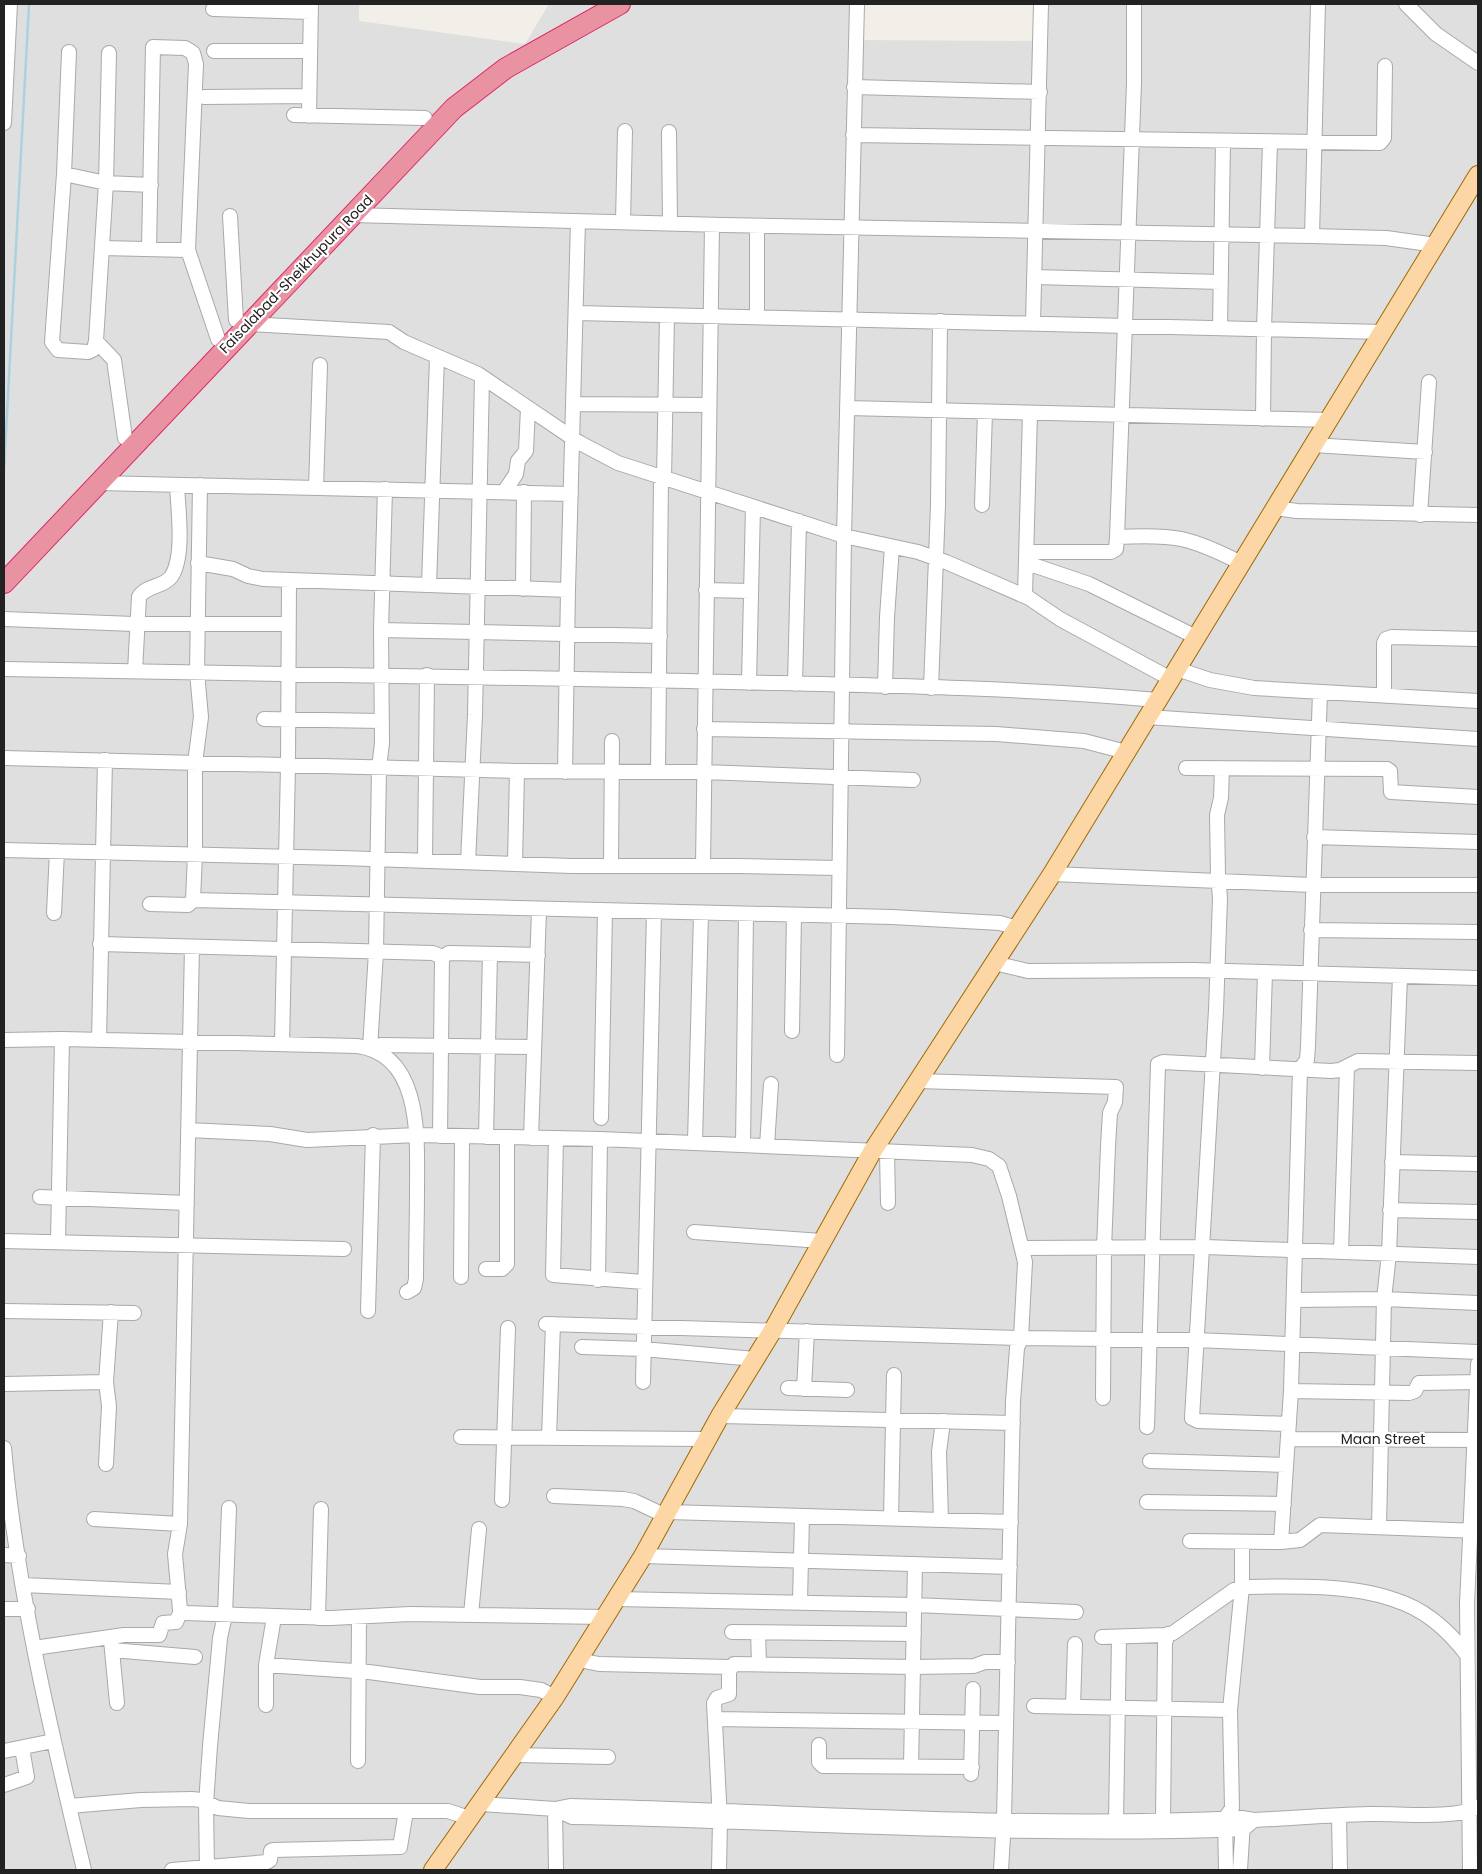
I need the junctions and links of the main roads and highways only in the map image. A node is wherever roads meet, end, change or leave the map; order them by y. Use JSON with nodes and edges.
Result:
{"nodes":[{"id":1,"x":595,"y":4,"type":"edge"},
{"id":2,"x":620,"y":4,"type":"edge"},
{"id":3,"x":1478,"y":175,"type":"edge"},
{"id":4,"x":242,"y":322,"type":"junction"},
{"id":5,"x":4,"y":566,"type":"edge"},
{"id":6,"x":4,"y":583,"type":"edge"},
{"id":7,"x":434,"y":1870,"type":"edge"}],
"edges":[{"from":1,"to":4,"type":"highway","name":"Faisalabad-Sheikhupura Road"},
{"from":2,"to":4,"type":"highway","name":"Faisalabad-Sheikhupura Road"},
{"from":3,"to":7,"type":"main road"},
{"from":4,"to":5,"type":"highway","name":"Faisalabad-Sheikhupura Road"},
{"from":4,"to":6,"type":"highway","name":"Faisalabad-Sheikhupura Road"}]}
